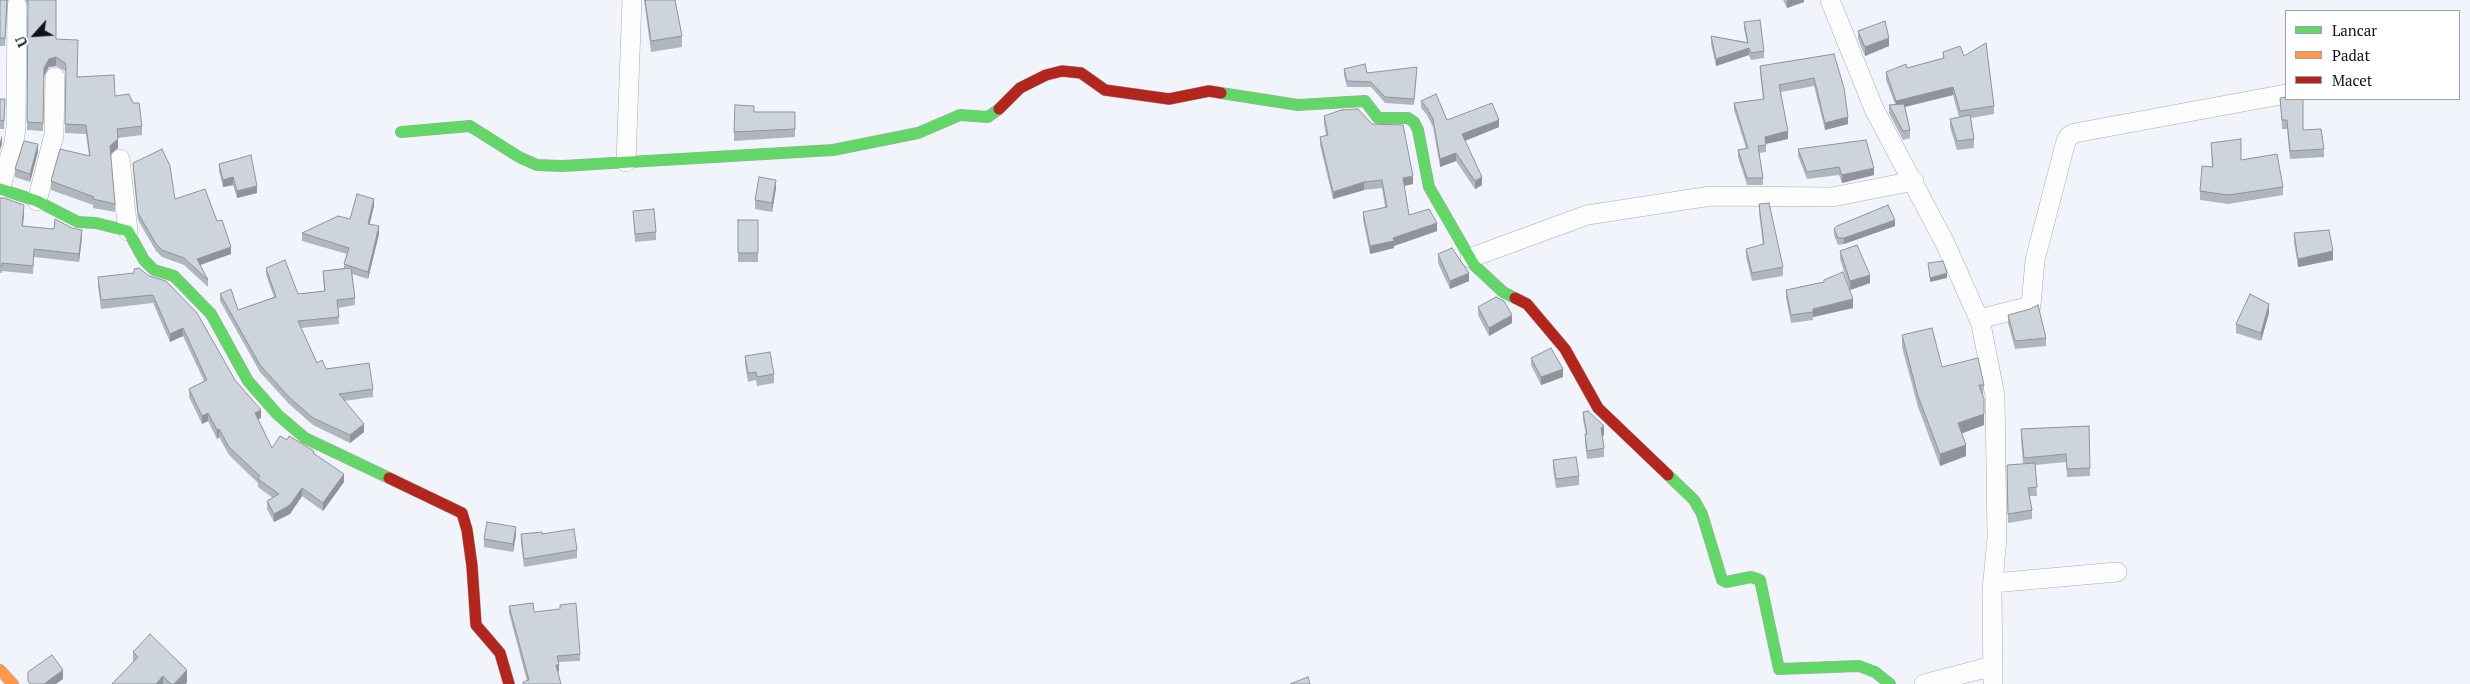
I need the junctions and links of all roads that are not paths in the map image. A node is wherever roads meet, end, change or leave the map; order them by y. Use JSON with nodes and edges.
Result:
{"nodes":[{"id":1,"x":632,"y":0,"type":"edge"},
{"id":2,"x":1830,"y":0,"type":"edge"},
{"id":3,"x":17,"y":6,"type":"dead end"},
{"id":4,"x":55,"y":77,"type":"dead end"},
{"id":5,"x":2285,"y":94,"type":"edge"},
{"id":6,"x":401,"y":132,"type":"dead end"},
{"id":7,"x":120,"y":159,"type":"dead end"},
{"id":8,"x":626,"y":162,"type":"junction"},
{"id":9,"x":1914,"y":181,"type":"junction"},
{"id":10,"x":0,"y":189,"type":"edge"},
{"id":11,"x":37,"y":202,"type":"junction"},
{"id":12,"x":128,"y":231,"type":"junction"},
{"id":13,"x":1470,"y":258,"type":"junction"},
{"id":14,"x":1979,"y":319,"type":"junction"},
{"id":15,"x":2117,"y":572,"type":"dead end"},
{"id":16,"x":1993,"y":583,"type":"junction"},
{"id":17,"x":0,"y":670,"type":"edge"},
{"id":18,"x":1993,"y":675,"type":"edge"},
{"id":19,"x":1779,"y":676,"type":"edge"},
{"id":20,"x":13,"y":684,"type":"edge"},
{"id":21,"x":509,"y":684,"type":"edge"},
{"id":22,"x":1890,"y":684,"type":"edge"},
{"id":23,"x":1924,"y":684,"type":"edge"}],
"edges":[{"from":1,"to":8,"type":"street"},
{"from":2,"to":9,"type":"street"},
{"from":3,"to":10,"type":"street"},
{"from":4,"to":11,"type":"street"},
{"from":5,"to":14,"type":"street"},
{"from":6,"to":8,"type":"street"},
{"from":7,"to":12,"type":"street"},
{"from":8,"to":13,"type":"street"},
{"from":9,"to":13,"type":"street"},
{"from":9,"to":14,"type":"street"},
{"from":10,"to":11,"type":"street"},
{"from":11,"to":12,"type":"street"},
{"from":12,"to":21,"type":"street"},
{"from":13,"to":19,"type":"street"},
{"from":14,"to":16,"type":"street"},
{"from":15,"to":16,"type":"street"},
{"from":16,"to":18,"type":"street"},
{"from":17,"to":20,"type":"street"},
{"from":18,"to":23,"type":"street"},
{"from":19,"to":22,"type":"street"}]}
